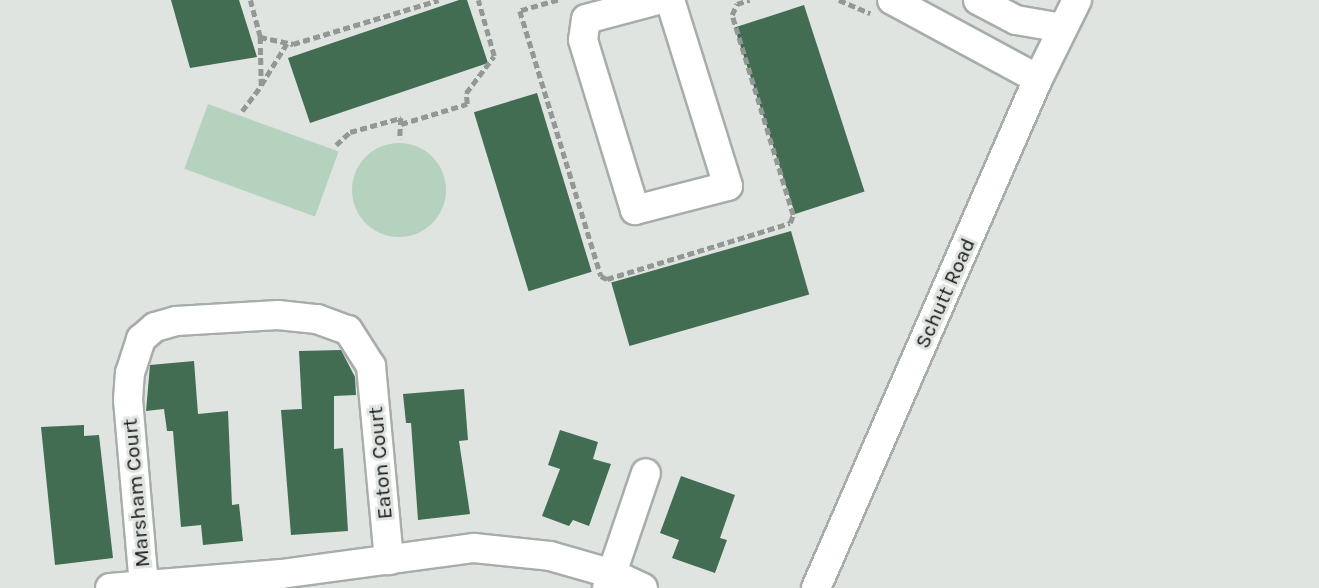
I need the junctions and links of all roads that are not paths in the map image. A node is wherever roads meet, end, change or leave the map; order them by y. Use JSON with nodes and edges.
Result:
{"nodes":[{"id":1,"x":658,"y":0,"type":"edge"},
{"id":2,"x":670,"y":0,"type":"edge"},
{"id":3,"x":978,"y":0,"type":"edge"},
{"id":4,"x":1077,"y":0,"type":"edge"},
{"id":5,"x":884,"y":8,"type":"edge"},
{"id":6,"x":1062,"y":28,"type":"junction"},
{"id":7,"x":1038,"y":79,"type":"junction"},
{"id":8,"x":371,"y":366,"type":"joint"},
{"id":9,"x":646,"y":473,"type":"dead end"},
{"id":10,"x":389,"y":560,"type":"junction"},
{"id":11,"x":282,"y":581,"type":"edge"},
{"id":12,"x":610,"y":581,"type":"edge"},
{"id":13,"x":144,"y":586,"type":"junction"},
{"id":14,"x":110,"y":588,"type":"edge"},
{"id":15,"x":643,"y":588,"type":"edge"},
{"id":16,"x":816,"y":588,"type":"edge"}],
"edges":[{"from":1,"to":2,"type":"street"},
{"from":3,"to":6,"type":"street"},
{"from":4,"to":6,"type":"street","name":"Schutt Road"},
{"from":5,"to":7,"type":"street"},
{"from":6,"to":7,"type":"street","name":"Schutt Road"},
{"from":7,"to":16,"type":"street","name":"Schutt Road"},
{"from":8,"to":10,"type":"street","name":"Eaton Court"},
{"from":8,"to":13,"type":"street","name":"Marsham Court"},
{"from":9,"to":12,"type":"street"},
{"from":10,"to":11,"type":"street"},
{"from":10,"to":12,"type":"street"},
{"from":11,"to":13,"type":"street"},
{"from":12,"to":15,"type":"street"},
{"from":13,"to":14,"type":"street"}]}
